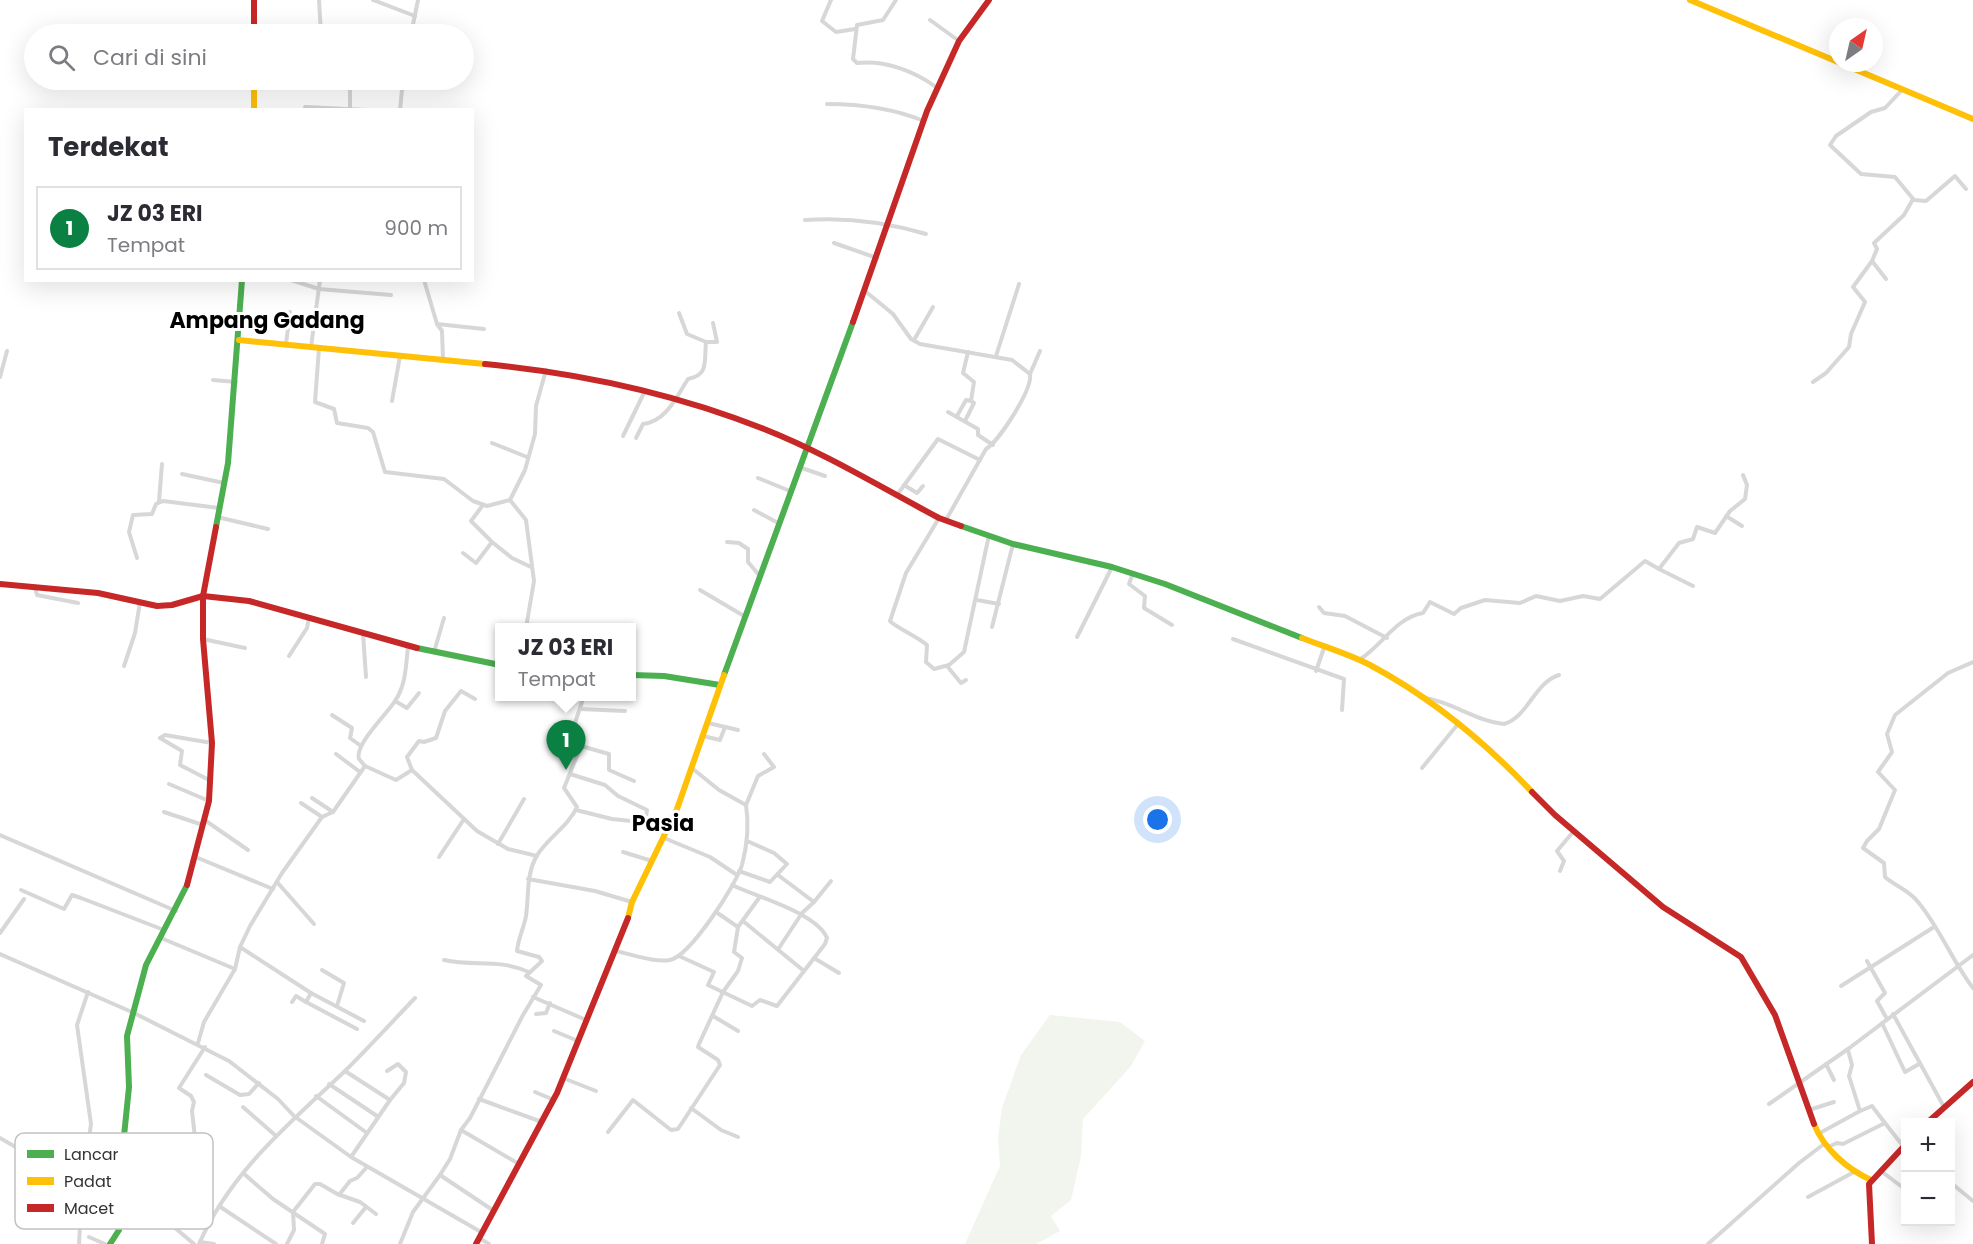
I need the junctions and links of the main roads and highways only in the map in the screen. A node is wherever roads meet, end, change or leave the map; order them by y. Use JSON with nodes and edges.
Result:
{"nodes":[{"id":1,"x":254,"y":0,"type":"edge"},
{"id":2,"x":989,"y":0,"type":"edge"},
{"id":3,"x":1690,"y":0,"type":"edge"},
{"id":4,"x":254,"y":24,"type":"edge"},
{"id":5,"x":1829,"y":59,"type":"edge"},
{"id":6,"x":1861,"y":72,"type":"edge"},
{"id":7,"x":254,"y":90,"type":"edge"},
{"id":8,"x":254,"y":108,"type":"edge"},
{"id":9,"x":1973,"y":119,"type":"edge"},
{"id":10,"x":242,"y":282,"type":"edge"},
{"id":11,"x":239,"y":340,"type":"junction"},
{"id":12,"x":806,"y":448,"type":"junction"},
{"id":13,"x":0,"y":584,"type":"edge"},
{"id":14,"x":203,"y":596,"type":"junction"},
{"id":15,"x":495,"y":664,"type":"edge"},
{"id":16,"x":636,"y":675,"type":"edge"},
{"id":17,"x":720,"y":685,"type":"junction"},
{"id":18,"x":1973,"y":1082,"type":"edge"},
{"id":19,"x":1933,"y":1118,"type":"edge"},
{"id":20,"x":124,"y":1133,"type":"edge"},
{"id":21,"x":1901,"y":1148,"type":"edge"},
{"id":22,"x":1871,"y":1180,"type":"junction"},
{"id":23,"x":119,"y":1229,"type":"edge"},
{"id":24,"x":479,"y":1238,"type":"edge"},
{"id":25,"x":107,"y":1244,"type":"edge"},
{"id":26,"x":1872,"y":1244,"type":"edge"}],
"edges":[{"from":1,"to":4,"type":"main road"},
{"from":2,"to":12,"type":"main road"},
{"from":3,"to":5,"type":"main road"},
{"from":6,"to":9,"type":"main road"},
{"from":7,"to":8,"type":"main road"},
{"from":10,"to":11,"type":"main road"},
{"from":11,"to":12,"type":"main road"},
{"from":11,"to":14,"type":"main road"},
{"from":12,"to":17,"type":"main road"},
{"from":12,"to":22,"type":"main road"},
{"from":13,"to":14,"type":"main road"},
{"from":14,"to":15,"type":"main road"},
{"from":14,"to":20,"type":"main road"},
{"from":16,"to":17,"type":"main road"},
{"from":17,"to":24,"type":"main road"},
{"from":18,"to":19,"type":"main road"},
{"from":21,"to":22,"type":"main road"},
{"from":22,"to":26,"type":"main road"},
{"from":23,"to":25,"type":"main road"}]}
